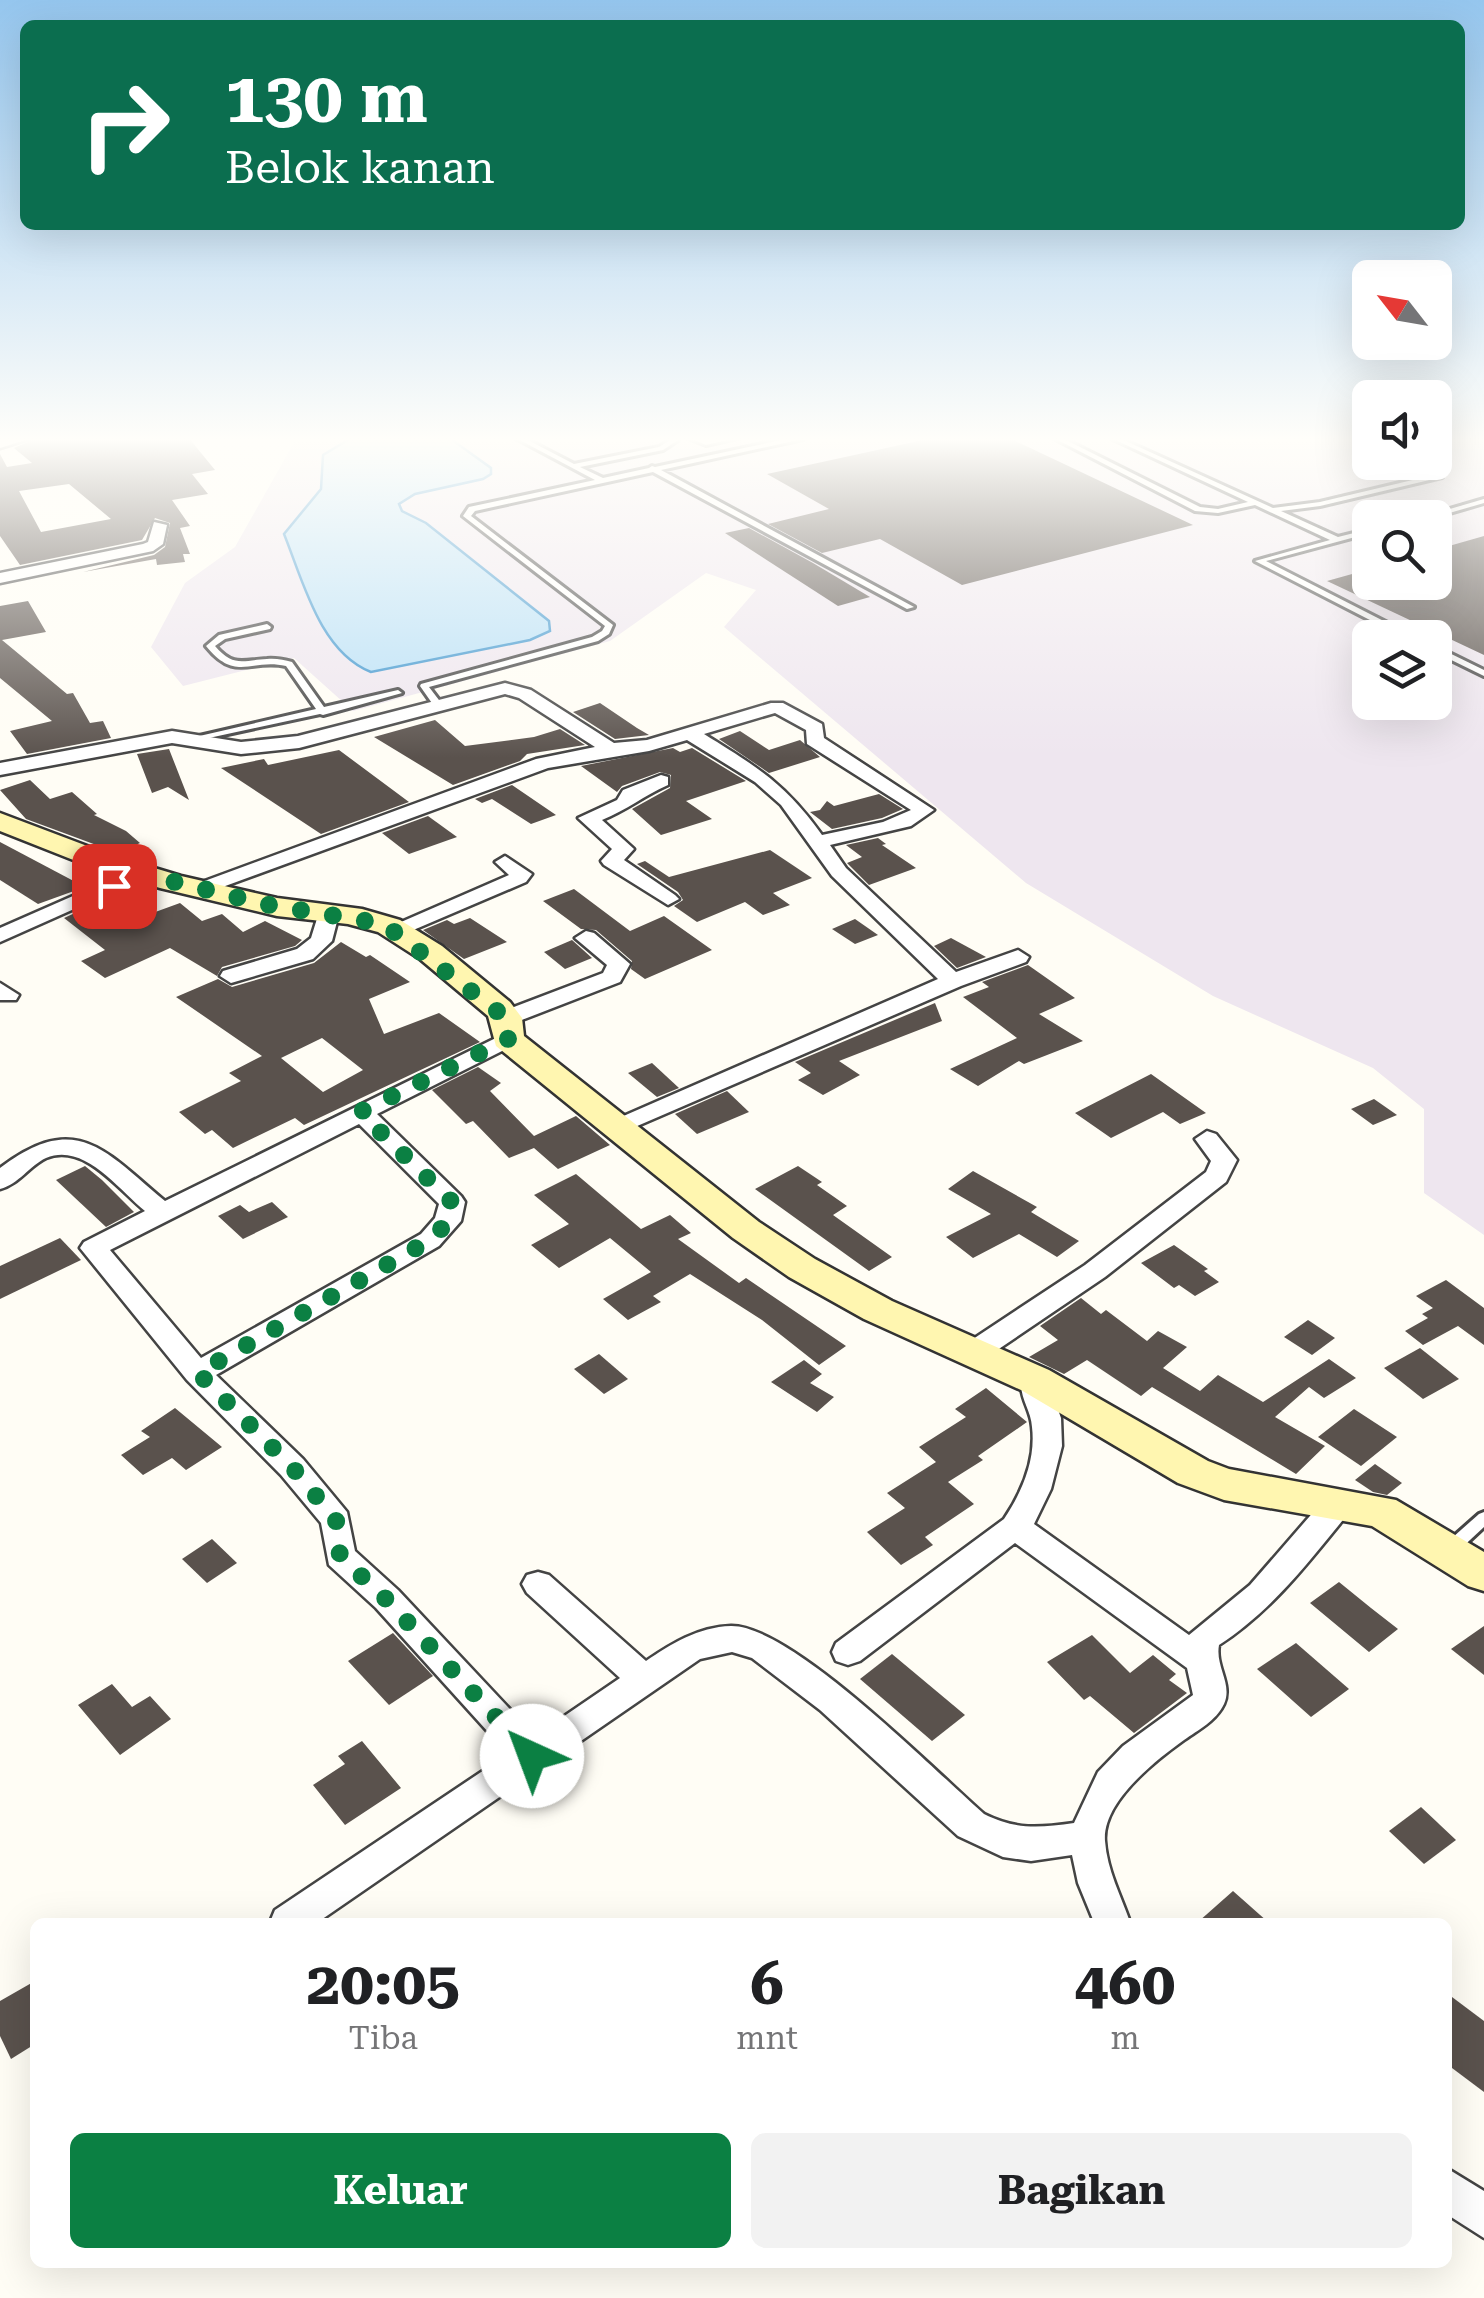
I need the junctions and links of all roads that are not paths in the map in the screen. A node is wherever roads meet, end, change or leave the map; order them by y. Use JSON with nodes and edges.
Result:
{"nodes":[{"id":1,"x":155,"y":544,"type":"edge"},
{"id":2,"x":504,"y":544,"type":"edge"},
{"id":3,"x":795,"y":544,"type":"edge"},
{"id":4,"x":1321,"y":544,"type":"edge"},
{"id":5,"x":0,"y":578,"type":"edge"},
{"id":6,"x":910,"y":606,"type":"dead end"},
{"id":7,"x":1376,"y":620,"type":"edge"},
{"id":8,"x":266,"y":626,"type":"dead end"},
{"id":9,"x":1452,"y":657,"type":"edge"},
{"id":10,"x":1484,"y":673,"type":"edge"},
{"id":11,"x":398,"y":693,"type":"dead end"},
{"id":12,"x":437,"y":704,"type":"junction"},
{"id":13,"x":323,"y":712,"type":"junction"},
{"id":14,"x":290,"y":720,"type":"junction"},
{"id":15,"x":688,"y":733,"type":"junction"},
{"id":16,"x":198,"y":739,"type":"junction"},
{"id":17,"x":304,"y":741,"type":"junction"},
{"id":18,"x":621,"y":749,"type":"junction"},
{"id":19,"x":0,"y":768,"type":"edge"},
{"id":20,"x":0,"y":822,"type":"edge"},
{"id":21,"x":816,"y":842,"type":"junction"},
{"id":22,"x":505,"y":862,"type":"dead end"},
{"id":23,"x":139,"y":873,"type":"junction"},
{"id":24,"x":198,"y":890,"type":"junction"},
{"id":25,"x":668,"y":899,"type":"dead end"},
{"id":26,"x":328,"y":914,"type":"junction"},
{"id":27,"x":396,"y":930,"type":"junction"},
{"id":28,"x":0,"y":936,"type":"edge"},
{"id":29,"x":586,"y":938,"type":"dead end"},
{"id":30,"x":1018,"y":958,"type":"dead end"},
{"id":31,"x":231,"y":976,"type":"dead end"},
{"id":32,"x":953,"y":981,"type":"junction"},
{"id":33,"x":507,"y":1028,"type":"junction"},
{"id":34,"x":360,"y":1112,"type":"junction"},
{"id":35,"x":621,"y":1126,"type":"junction"},
{"id":36,"x":1207,"y":1138,"type":"dead end"},
{"id":37,"x":0,"y":1181,"type":"edge"},
{"id":38,"x":163,"y":1213,"type":"junction"},
{"id":39,"x":974,"y":1352,"type":"junction"},
{"id":40,"x":198,"y":1373,"type":"junction"},
{"id":41,"x":1034,"y":1380,"type":"junction"},
{"id":42,"x":1340,"y":1502,"type":"junction"},
{"id":43,"x":1484,"y":1518,"type":"edge"},
{"id":44,"x":1014,"y":1527,"type":"junction"},
{"id":45,"x":1448,"y":1550,"type":"junction"},
{"id":46,"x":1484,"y":1574,"type":"edge"},
{"id":47,"x":538,"y":1584,"type":"dead end"},
{"id":48,"x":848,"y":1652,"type":"dead end"},
{"id":49,"x":1200,"y":1660,"type":"junction"},
{"id":50,"x":644,"y":1680,"type":"junction"},
{"id":51,"x":532,"y":1756,"type":"junction"},
{"id":52,"x":1086,"y":1837,"type":"junction"},
{"id":53,"x":294,"y":1918,"type":"edge"},
{"id":54,"x":1111,"y":1918,"type":"edge"},
{"id":55,"x":1452,"y":2193,"type":"edge"},
{"id":56,"x":1484,"y":2216,"type":"edge"}],
"edges":[{"from":1,"to":5,"type":"street"},
{"from":2,"to":12,"type":"lane"},
{"from":3,"to":6,"type":"lane"},
{"from":4,"to":7,"type":"lane"},
{"from":8,"to":13,"type":"lane"},
{"from":9,"to":10,"type":"lane"},
{"from":11,"to":13,"type":"lane"},
{"from":12,"to":17,"type":"street"},
{"from":12,"to":18,"type":"street"},
{"from":13,"to":14,"type":"lane"},
{"from":14,"to":16,"type":"lane"},
{"from":14,"to":17,"type":"lane"},
{"from":15,"to":18,"type":"street"},
{"from":15,"to":21,"type":"street"},
{"from":15,"to":21,"type":"street"},
{"from":16,"to":17,"type":"street"},
{"from":16,"to":19,"type":"street"},
{"from":18,"to":24,"type":"street"},
{"from":18,"to":25,"type":"street"},
{"from":20,"to":23,"type":"street"},
{"from":21,"to":32,"type":"street"},
{"from":22,"to":27,"type":"street"},
{"from":23,"to":24,"type":"street"},
{"from":23,"to":28,"type":"street"},
{"from":24,"to":26,"type":"street"},
{"from":26,"to":27,"type":"street"},
{"from":26,"to":31,"type":"street"},
{"from":27,"to":33,"type":"street"},
{"from":29,"to":33,"type":"street"},
{"from":30,"to":32,"type":"street"},
{"from":32,"to":35,"type":"street"},
{"from":33,"to":34,"type":"street"},
{"from":33,"to":35,"type":"street"},
{"from":34,"to":38,"type":"street"},
{"from":34,"to":40,"type":"street"},
{"from":35,"to":39,"type":"street"},
{"from":36,"to":39,"type":"street"},
{"from":37,"to":38,"type":"street"},
{"from":38,"to":40,"type":"street"},
{"from":39,"to":41,"type":"street"},
{"from":40,"to":51,"type":"street"},
{"from":41,"to":42,"type":"street"},
{"from":41,"to":44,"type":"street"},
{"from":42,"to":45,"type":"street"},
{"from":42,"to":49,"type":"street"},
{"from":43,"to":45,"type":"lane"},
{"from":44,"to":48,"type":"street"},
{"from":44,"to":49,"type":"street"},
{"from":45,"to":46,"type":"street"},
{"from":47,"to":50,"type":"street"},
{"from":49,"to":52,"type":"street"},
{"from":50,"to":51,"type":"street"},
{"from":50,"to":52,"type":"street"},
{"from":51,"to":53,"type":"street"},
{"from":52,"to":54,"type":"street"},
{"from":55,"to":56,"type":"street"}]}
